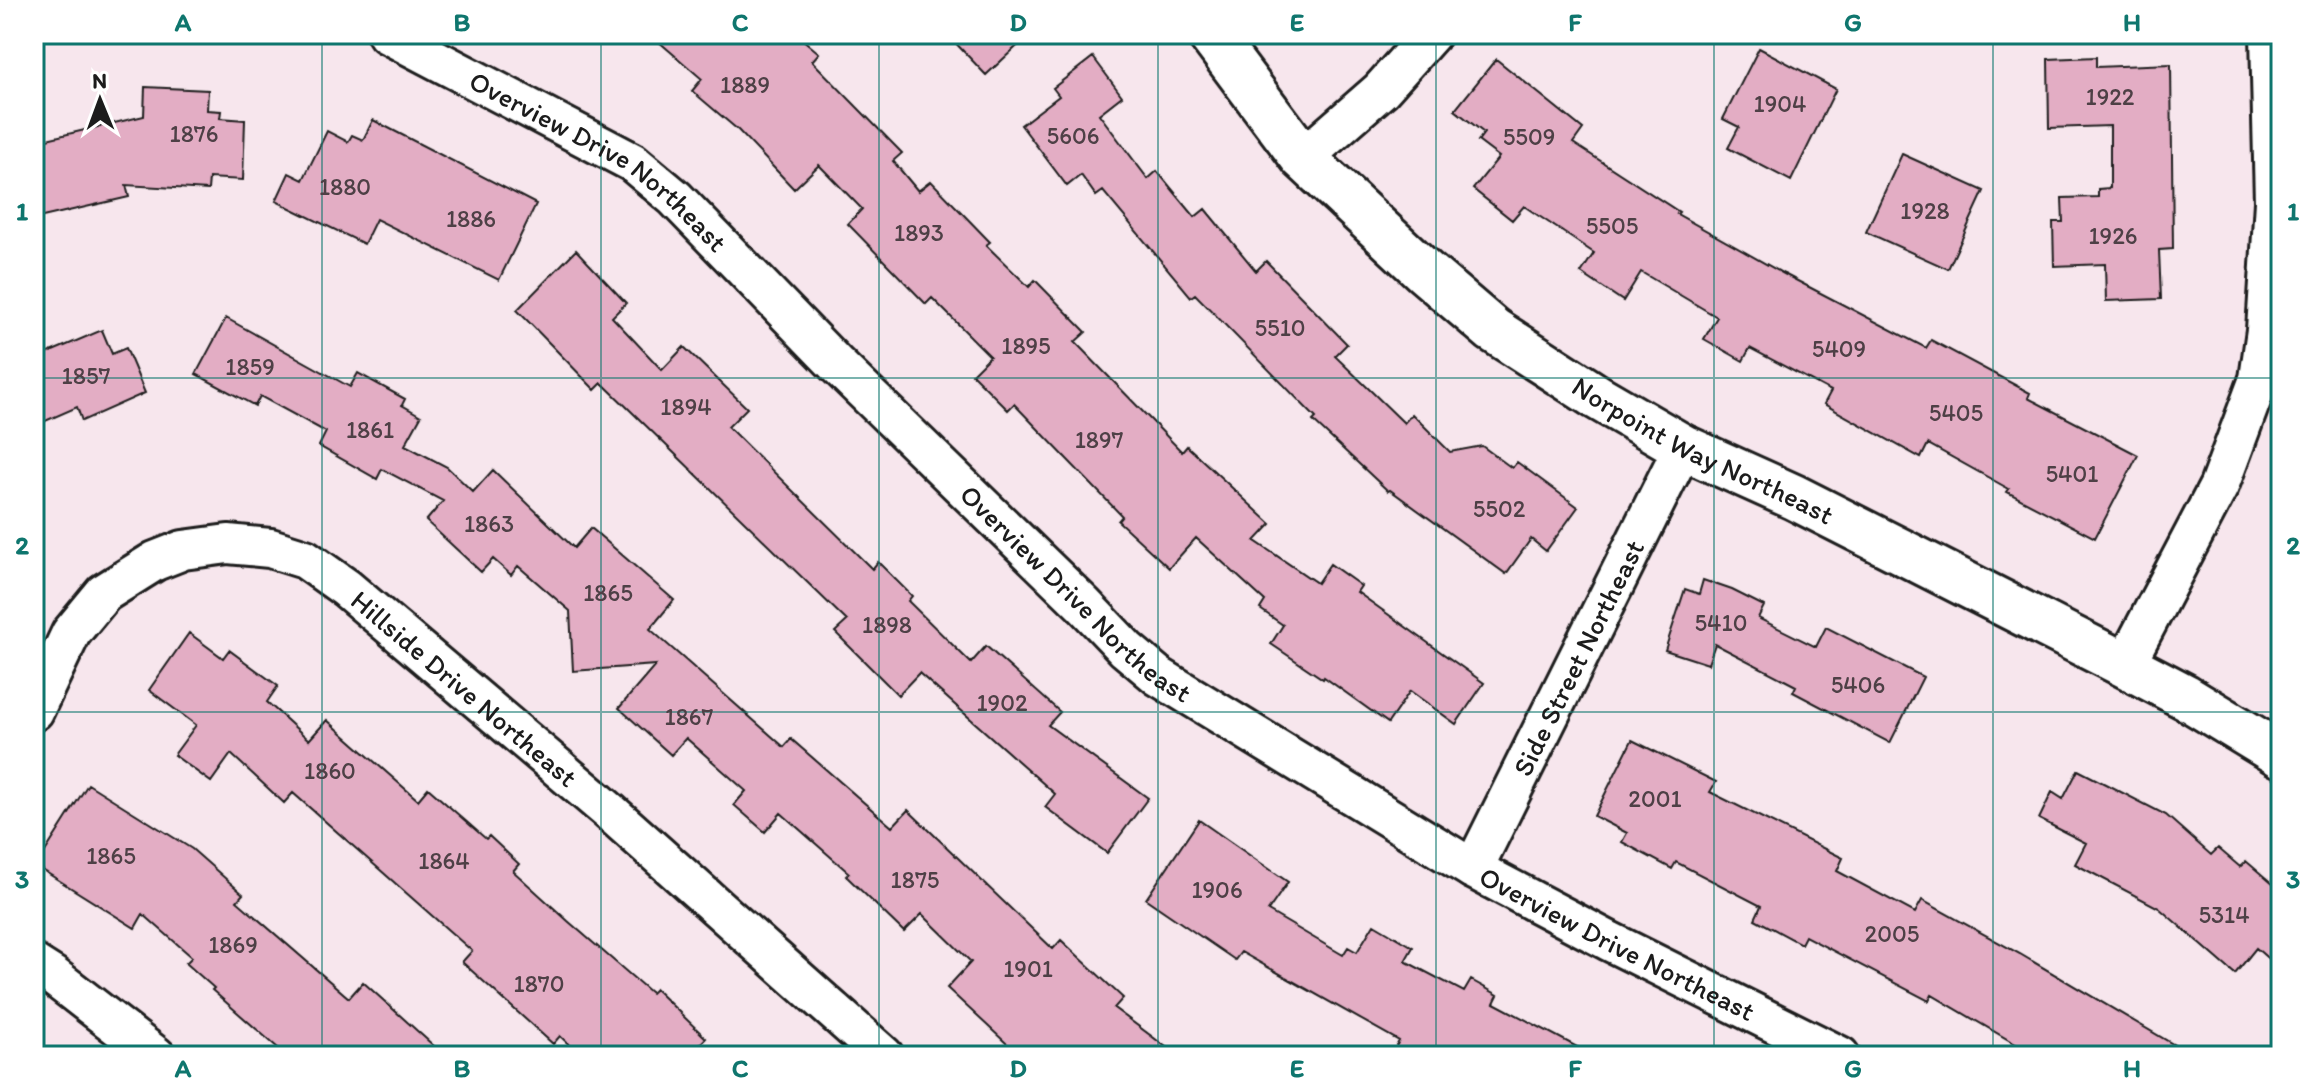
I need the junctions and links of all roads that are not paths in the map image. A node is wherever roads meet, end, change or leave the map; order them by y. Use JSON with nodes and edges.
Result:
{"nodes":[{"id":1,"x":387,"y":34,"type":"edge"},
{"id":2,"x":1210,"y":34,"type":"edge"},
{"id":3,"x":1431,"y":34,"type":"edge"},
{"id":4,"x":2270,"y":34,"type":"edge"},
{"id":5,"x":1303,"y":158,"type":"junction"},
{"id":6,"x":1683,"y":447,"type":"junction"},
{"id":7,"x":2125,"y":665,"type":"junction"},
{"id":8,"x":34,"y":711,"type":"edge"},
{"id":9,"x":2281,"y":755,"type":"edge"},
{"id":10,"x":1473,"y":869,"type":"junction"},
{"id":11,"x":34,"y":964,"type":"edge"},
{"id":12,"x":156,"y":1056,"type":"edge"},
{"id":13,"x":884,"y":1056,"type":"edge"},
{"id":14,"x":1840,"y":1056,"type":"edge"}],
"edges":[{"from":1,"to":10,"type":"street","name":"Overview Drive Northeast"},
{"from":2,"to":5,"type":"street","name":"Norpoint Way Northeast"},
{"from":3,"to":5,"type":"street"},
{"from":4,"to":7,"type":"street"},
{"from":5,"to":6,"type":"street","name":"Norpoint Way Northeast"},
{"from":6,"to":7,"type":"street","name":"Norpoint Way Northeast"},
{"from":6,"to":10,"type":"street","name":"Side Street Northeast"},
{"from":7,"to":9,"type":"street","name":"Norpoint Way Northeast"},
{"from":8,"to":13,"type":"street","name":"Hillside Drive Northeast"},
{"from":10,"to":14,"type":"street","name":"Overview Drive Northeast"},
{"from":11,"to":12,"type":"street"}]}
